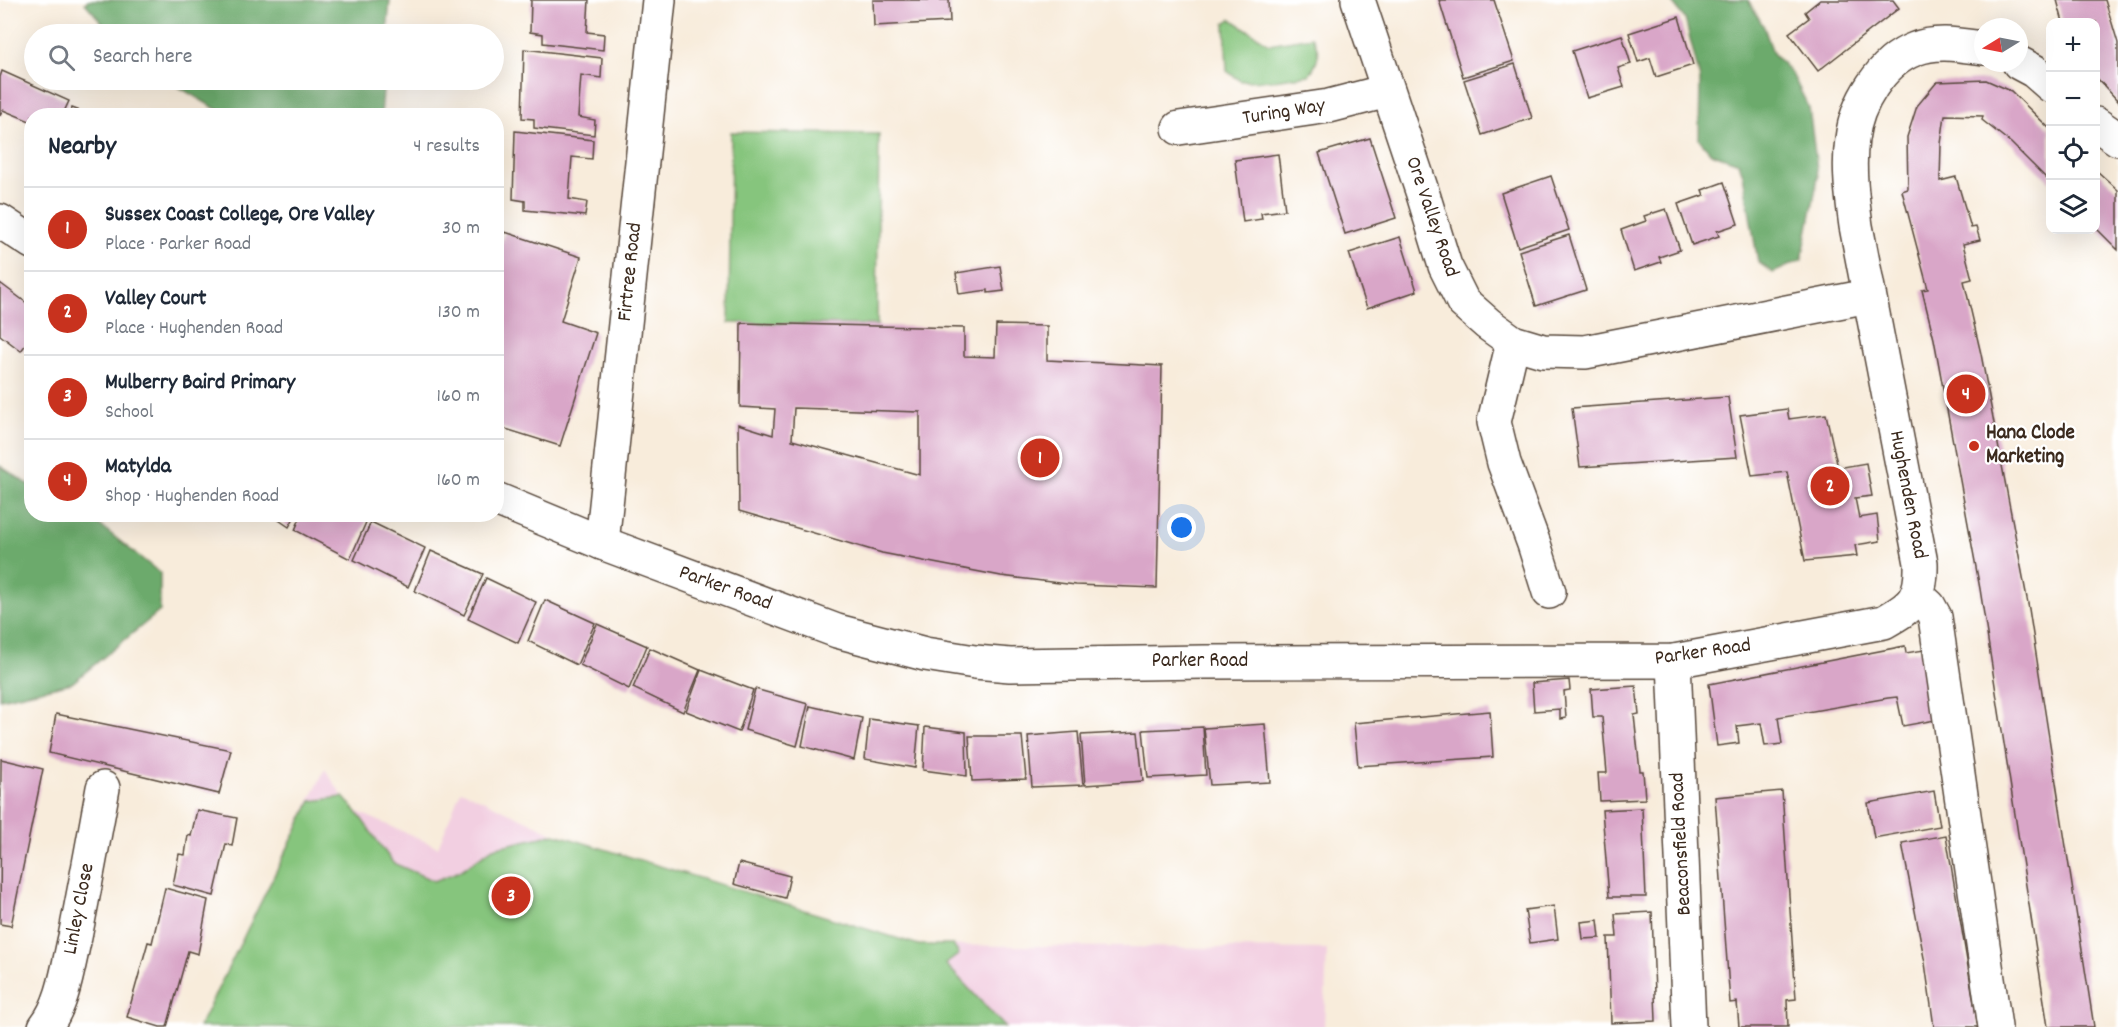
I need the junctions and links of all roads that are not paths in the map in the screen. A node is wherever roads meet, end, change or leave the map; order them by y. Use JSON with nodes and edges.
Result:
{"nodes":[{"id":1,"x":659,"y":0,"type":"edge"},
{"id":2,"x":1358,"y":0,"type":"edge"},
{"id":3,"x":1974,"y":47,"type":"edge"},
{"id":4,"x":2028,"y":68,"type":"edge"},
{"id":5,"x":2046,"y":82,"type":"edge"},
{"id":6,"x":1387,"y":91,"type":"junction"},
{"id":7,"x":2099,"y":126,"type":"edge"},
{"id":8,"x":1179,"y":128,"type":"dead end"},
{"id":9,"x":2118,"y":139,"type":"edge"},
{"id":10,"x":0,"y":220,"type":"edge"},
{"id":11,"x":24,"y":236,"type":"edge"},
{"id":12,"x":1868,"y":296,"type":"junction"},
{"id":13,"x":1513,"y":342,"type":"junction"},
{"id":14,"x":504,"y":502,"type":"edge"},
{"id":15,"x":602,"y":543,"type":"junction"},
{"id":16,"x":1549,"y":592,"type":"dead end"},
{"id":17,"x":1918,"y":596,"type":"junction"},
{"id":18,"x":1674,"y":661,"type":"junction"},
{"id":19,"x":103,"y":788,"type":"dead end"},
{"id":20,"x":45,"y":1027,"type":"edge"},
{"id":21,"x":1689,"y":1027,"type":"edge"},
{"id":22,"x":1995,"y":1027,"type":"edge"}],
"edges":[{"from":1,"to":15,"type":"street","name":"Firtree Road"},
{"from":2,"to":6,"type":"street","name":"Ore Valley Road"},
{"from":3,"to":12,"type":"street","name":"Hughenden Road"},
{"from":4,"to":5,"type":"street"},
{"from":6,"to":8,"type":"street","name":"Turing Way"},
{"from":6,"to":13,"type":"street","name":"Ore Valley Road"},
{"from":7,"to":9,"type":"street"},
{"from":10,"to":11,"type":"street"},
{"from":12,"to":13,"type":"street","name":"Ore Valley Road"},
{"from":12,"to":17,"type":"street","name":"Hughenden Road"},
{"from":13,"to":16,"type":"street"},
{"from":14,"to":15,"type":"street","name":"Parker Road"},
{"from":15,"to":18,"type":"street","name":"Parker Road"},
{"from":17,"to":18,"type":"street","name":"Parker Road"},
{"from":17,"to":22,"type":"street"},
{"from":18,"to":21,"type":"street","name":"Beaconsfield Road"},
{"from":19,"to":20,"type":"street","name":"Linley Close"}]}
